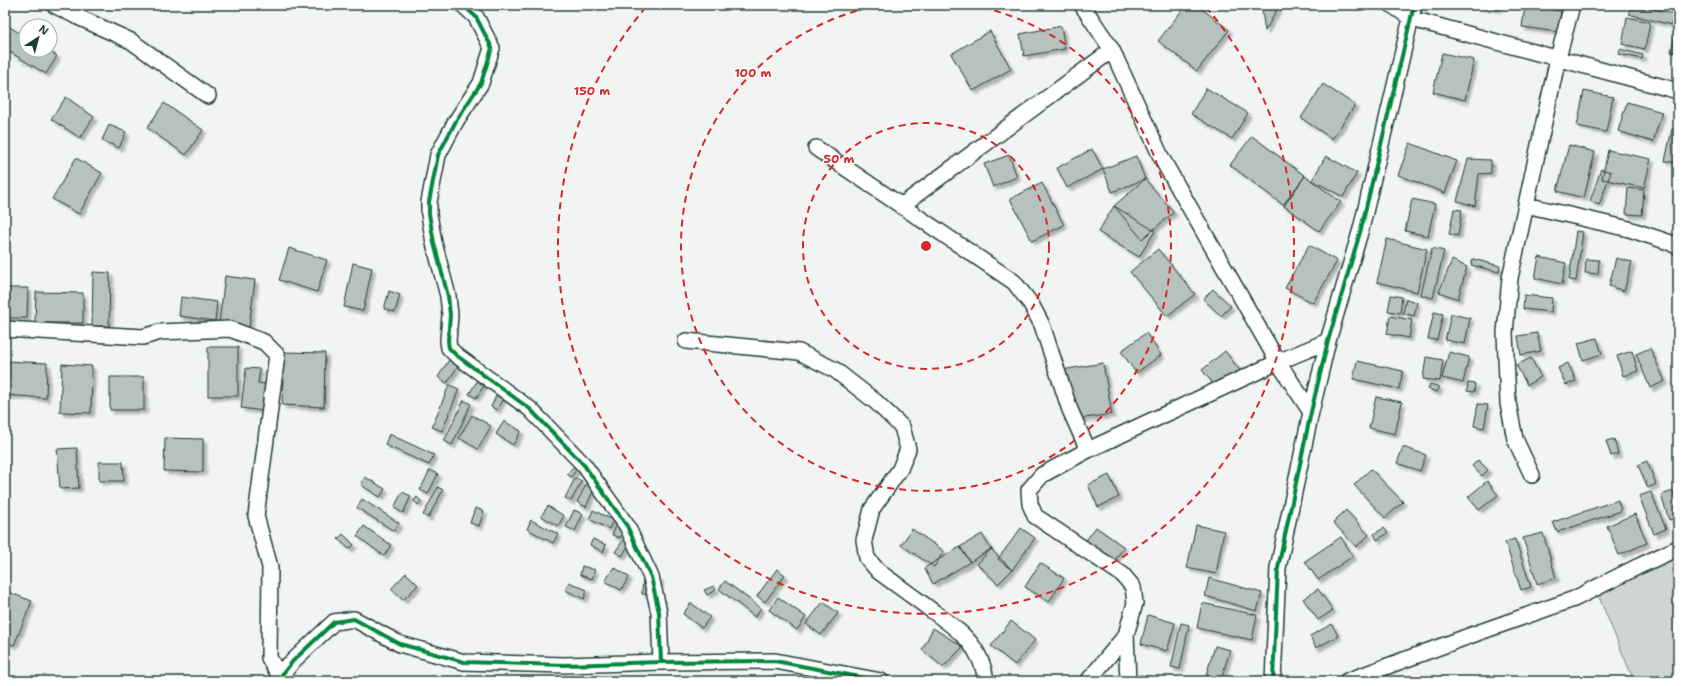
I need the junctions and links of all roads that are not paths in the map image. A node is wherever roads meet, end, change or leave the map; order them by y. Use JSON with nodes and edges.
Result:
{"nodes":[{"id":1,"x":54,"y":5,"type":"edge"},
{"id":2,"x":463,"y":5,"type":"edge"},
{"id":3,"x":1082,"y":5,"type":"edge"},
{"id":4,"x":1392,"y":5,"type":"edge"},
{"id":5,"x":1572,"y":5,"type":"edge"},
{"id":6,"x":1413,"y":12,"type":"edge"},
{"id":7,"x":1112,"y":50,"type":"junction"},
{"id":8,"x":1558,"y":58,"type":"junction"},
{"id":9,"x":1678,"y":91,"type":"edge"},
{"id":10,"x":208,"y":96,"type":"dead end"},
{"id":11,"x":816,"y":148,"type":"dead end"},
{"id":12,"x":1526,"y":205,"type":"junction"},
{"id":13,"x":901,"y":206,"type":"junction"},
{"id":14,"x":1678,"y":247,"type":"edge"},
{"id":15,"x":5,"y":330,"type":"edge"},
{"id":16,"x":686,"y":341,"type":"dead end"},
{"id":17,"x":1328,"y":341,"type":"junction"},
{"id":18,"x":1278,"y":362,"type":"junction"},
{"id":19,"x":1311,"y":412,"type":"junction"},
{"id":20,"x":1088,"y":450,"type":"junction"},
{"id":21,"x":1532,"y":475,"type":"dead end"},
{"id":22,"x":1678,"y":548,"type":"edge"},
{"id":23,"x":1126,"y":634,"type":"junction"},
{"id":24,"x":293,"y":661,"type":"junction"},
{"id":25,"x":661,"y":662,"type":"junction"},
{"id":26,"x":277,"y":681,"type":"edge"},
{"id":27,"x":880,"y":681,"type":"edge"},
{"id":28,"x":986,"y":681,"type":"edge"},
{"id":29,"x":1088,"y":681,"type":"edge"},
{"id":30,"x":1128,"y":681,"type":"edge"},
{"id":31,"x":1273,"y":681,"type":"edge"},
{"id":32,"x":1347,"y":681,"type":"edge"}],
"edges":[{"from":1,"to":10,"type":"street"},
{"from":2,"to":25,"type":"street"},
{"from":3,"to":7,"type":"street"},
{"from":4,"to":6,"type":"street"},
{"from":5,"to":8,"type":"street"},
{"from":6,"to":8,"type":"street"},
{"from":6,"to":17,"type":"street"},
{"from":7,"to":13,"type":"street"},
{"from":7,"to":18,"type":"street"},
{"from":8,"to":9,"type":"street"},
{"from":8,"to":12,"type":"street"},
{"from":11,"to":13,"type":"street"},
{"from":12,"to":14,"type":"street"},
{"from":12,"to":21,"type":"street"},
{"from":13,"to":20,"type":"street"},
{"from":15,"to":24,"type":"street"},
{"from":16,"to":28,"type":"street"},
{"from":17,"to":18,"type":"street"},
{"from":17,"to":19,"type":"street"},
{"from":18,"to":19,"type":"street"},
{"from":18,"to":20,"type":"street"},
{"from":19,"to":31,"type":"street"},
{"from":20,"to":23,"type":"street"},
{"from":22,"to":32,"type":"street"},
{"from":23,"to":29,"type":"street"},
{"from":23,"to":30,"type":"street"},
{"from":24,"to":25,"type":"street"},
{"from":24,"to":26,"type":"street"},
{"from":25,"to":27,"type":"street"}]}
